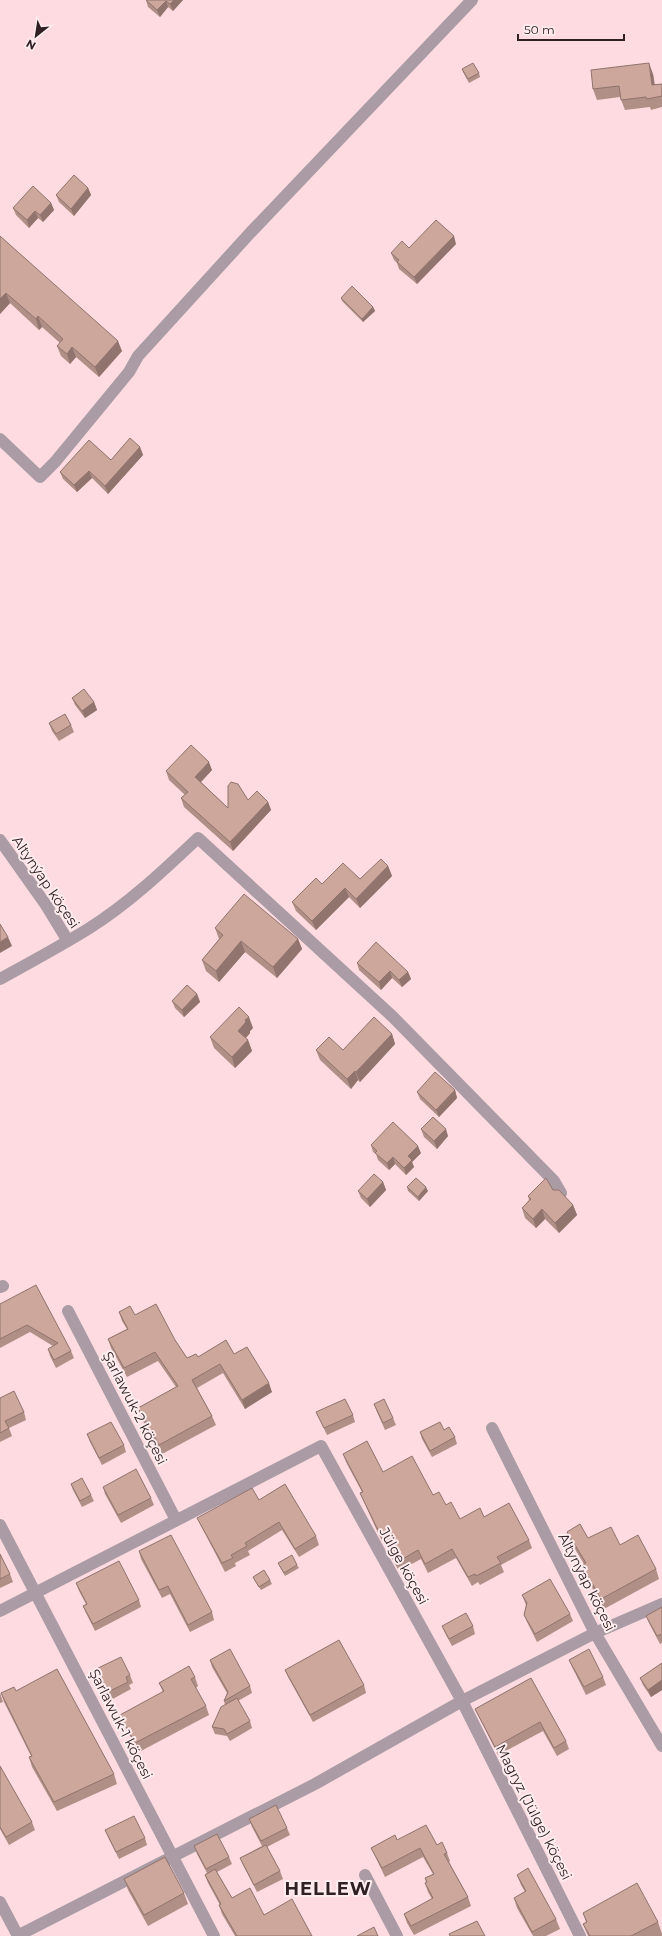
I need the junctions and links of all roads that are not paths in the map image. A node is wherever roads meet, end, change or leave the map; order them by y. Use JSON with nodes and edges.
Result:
{"nodes":[{"id":1,"x":472,"y":0,"type":"edge"},
{"id":2,"x":0,"y":439,"type":"edge"},
{"id":3,"x":0,"y":840,"type":"edge"},
{"id":4,"x":68,"y":941,"type":"junction"},
{"id":5,"x":0,"y":979,"type":"edge"},
{"id":6,"x":561,"y":1193,"type":"edge"},
{"id":7,"x":68,"y":1311,"type":"dead end"},
{"id":8,"x":492,"y":1428,"type":"dead end"},
{"id":9,"x":176,"y":1520,"type":"junction"},
{"id":10,"x":0,"y":1525,"type":"edge"},
{"id":11,"x":36,"y":1591,"type":"junction"},
{"id":12,"x":662,"y":1604,"type":"edge"},
{"id":13,"x":0,"y":1611,"type":"edge"},
{"id":14,"x":595,"y":1633,"type":"junction"},
{"id":15,"x":462,"y":1701,"type":"junction"},
{"id":16,"x":662,"y":1746,"type":"edge"},
{"id":17,"x":172,"y":1856,"type":"junction"},
{"id":18,"x":364,"y":1875,"type":"dead end"},
{"id":19,"x":0,"y":1902,"type":"edge"},
{"id":20,"x":18,"y":1936,"type":"edge"},
{"id":21,"x":214,"y":1936,"type":"edge"},
{"id":22,"x":397,"y":1936,"type":"edge"},
{"id":23,"x":580,"y":1936,"type":"edge"}],
"edges":[{"from":1,"to":2,"type":"street"},
{"from":3,"to":4,"type":"street","name":"Altynýap köçesi"},
{"from":4,"to":5,"type":"street"},
{"from":4,"to":6,"type":"street"},
{"from":7,"to":9,"type":"street","name":"Şarlawuk-2 köçesi"},
{"from":8,"to":14,"type":"street","name":"Altynýap köçesi"},
{"from":9,"to":11,"type":"street"},
{"from":9,"to":15,"type":"street","name":"Jülge köçesi"},
{"from":10,"to":11,"type":"street","name":"Şarlawuk-1 köçesi"},
{"from":11,"to":13,"type":"street"},
{"from":11,"to":17,"type":"street","name":"Şarlawuk-1 köçesi"},
{"from":12,"to":14,"type":"street"},
{"from":14,"to":15,"type":"street"},
{"from":14,"to":16,"type":"street","name":"Altynýap köçesi"},
{"from":15,"to":17,"type":"street"},
{"from":15,"to":23,"type":"street","name":"Magryz (Jülge) köçesi"},
{"from":17,"to":20,"type":"street"},
{"from":17,"to":21,"type":"street","name":"Şarlawuk-1 köçesi"},
{"from":18,"to":22,"type":"street"},
{"from":19,"to":20,"type":"street"}]}
